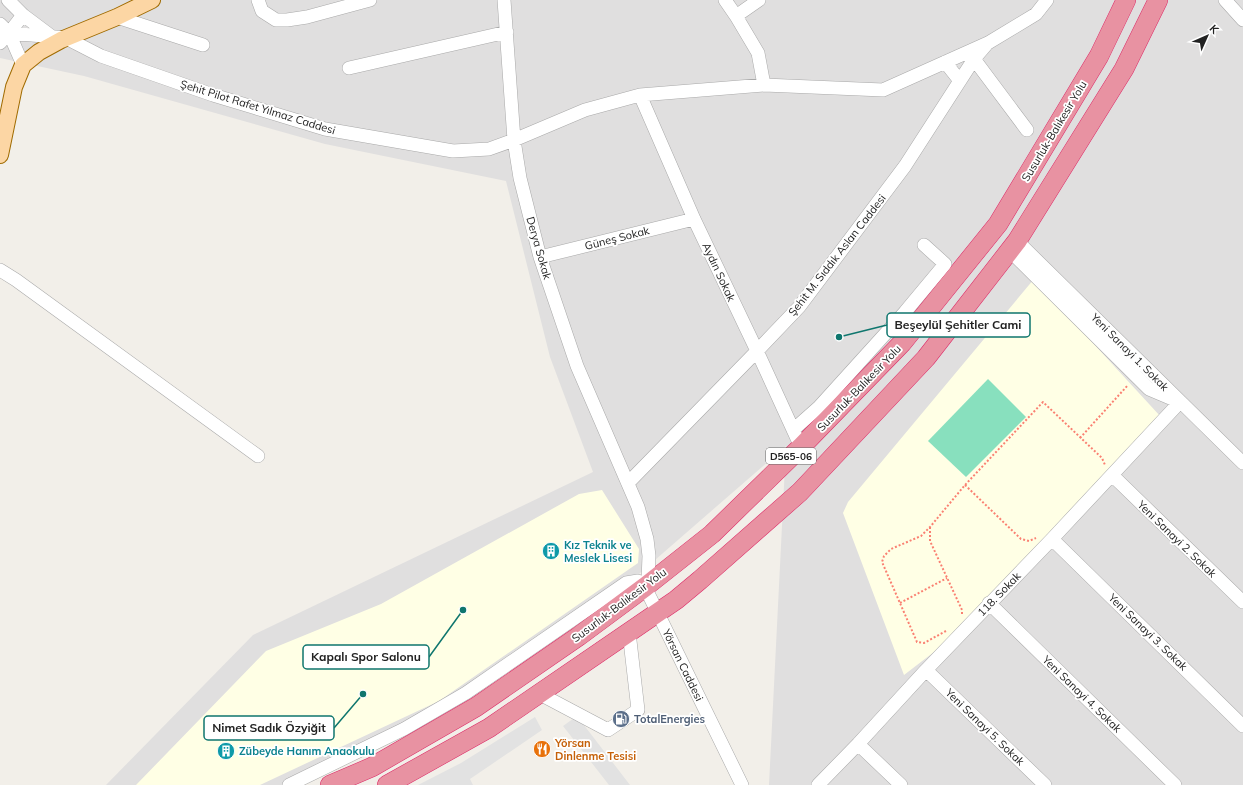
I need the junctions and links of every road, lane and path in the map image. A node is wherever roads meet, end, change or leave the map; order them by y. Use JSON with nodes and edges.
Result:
{"nodes":[{"id":1,"x":8,"y":0,"type":"edge"},
{"id":2,"x":152,"y":0,"type":"edge"},
{"id":3,"x":258,"y":0,"type":"edge"},
{"id":4,"x":370,"y":0,"type":"edge"},
{"id":5,"x":504,"y":0,"type":"edge"},
{"id":6,"x":725,"y":0,"type":"edge"},
{"id":7,"x":759,"y":0,"type":"edge"},
{"id":8,"x":1047,"y":0,"type":"edge"},
{"id":9,"x":1126,"y":0,"type":"edge"},
{"id":10,"x":1158,"y":0,"type":"edge"},
{"id":11,"x":1226,"y":0,"type":"edge"},
{"id":12,"x":23,"y":15,"type":"junction"},
{"id":13,"x":736,"y":16,"type":"junction"},
{"id":14,"x":117,"y":17,"type":"junction"},
{"id":15,"x":1243,"y":20,"type":"edge"},
{"id":16,"x":4,"y":28,"type":"edge"},
{"id":17,"x":507,"y":32,"type":"junction"},
{"id":18,"x":58,"y":37,"type":"junction"},
{"id":19,"x":0,"y":43,"type":"edge"},
{"id":20,"x":988,"y":43,"type":"junction"},
{"id":21,"x":203,"y":45,"type":"dead end"},
{"id":22,"x":974,"y":60,"type":"junction"},
{"id":23,"x":945,"y":62,"type":"junction"},
{"id":24,"x":23,"y":65,"type":"junction"},
{"id":25,"x":349,"y":68,"type":"dead end"},
{"id":26,"x":960,"y":81,"type":"junction"},
{"id":27,"x":764,"y":85,"type":"junction"},
{"id":28,"x":640,"y":95,"type":"junction"},
{"id":29,"x":1027,"y":130,"type":"dead end"},
{"id":30,"x":514,"y":140,"type":"junction"},
{"id":31,"x":0,"y":155,"type":"edge"},
{"id":32,"x":694,"y":219,"type":"junction"},
{"id":33,"x":924,"y":245,"type":"dead end"},
{"id":34,"x":1014,"y":246,"type":"junction"},
{"id":35,"x":540,"y":257,"type":"junction"},
{"id":36,"x":0,"y":270,"type":"edge"},
{"id":37,"x":757,"y":351,"type":"junction"},
{"id":38,"x":1136,"y":376,"type":"junction"},
{"id":39,"x":1180,"y":402,"type":"junction"},
{"id":40,"x":793,"y":430,"type":"junction"},
{"id":41,"x":1080,"y":438,"type":"junction"},
{"id":42,"x":801,"y":447,"type":"junction"},
{"id":43,"x":258,"y":456,"type":"dead end"},
{"id":44,"x":1243,"y":464,"type":"edge"},
{"id":45,"x":1108,"y":470,"type":"junction"},
{"id":46,"x":628,"y":483,"type":"junction"},
{"id":47,"x":964,"y":485,"type":"junction"},
{"id":48,"x":754,"y":493,"type":"junction"},
{"id":49,"x":930,"y":527,"type":"junction"},
{"id":50,"x":1037,"y":538,"type":"dead end"},
{"id":51,"x":1052,"y":539,"type":"junction"},
{"id":52,"x":649,"y":556,"type":"junction"},
{"id":53,"x":947,"y":578,"type":"junction"},
{"id":54,"x":626,"y":583,"type":"junction"},
{"id":55,"x":645,"y":587,"type":"junction"},
{"id":56,"x":676,"y":600,"type":"junction"},
{"id":57,"x":1243,"y":602,"type":"edge"},
{"id":58,"x":900,"y":603,"type":"junction"},
{"id":59,"x":989,"y":603,"type":"junction"},
{"id":60,"x":658,"y":613,"type":"junction"},
{"id":61,"x":961,"y":620,"type":"dead end"},
{"id":62,"x":950,"y":629,"type":"dead end"},
{"id":63,"x":629,"y":632,"type":"junction"},
{"id":64,"x":926,"y":670,"type":"junction"},
{"id":65,"x":540,"y":694,"type":"junction"},
{"id":66,"x":1243,"y":726,"type":"edge"},
{"id":67,"x":858,"y":744,"type":"junction"},
{"id":68,"x":289,"y":785,"type":"edge"},
{"id":69,"x":330,"y":785,"type":"edge"},
{"id":70,"x":387,"y":785,"type":"edge"},
{"id":71,"x":742,"y":785,"type":"edge"},
{"id":72,"x":818,"y":785,"type":"edge"},
{"id":73,"x":901,"y":785,"type":"edge"},
{"id":74,"x":1044,"y":785,"type":"edge"},
{"id":75,"x":1175,"y":785,"type":"edge"}],
"edges":[{"from":1,"to":12,"type":"street"},
{"from":2,"to":14,"type":"main road"},
{"from":3,"to":4,"type":"street"},
{"from":5,"to":17,"type":"street","name":"Derya Sokak"},
{"from":6,"to":13,"type":"street"},
{"from":7,"to":13,"type":"street"},
{"from":8,"to":20,"type":"street"},
{"from":9,"to":42,"type":"highway","name":"Susurluk-Balıkesir Yolu","number":"D565-06"},
{"from":10,"to":34,"type":"highway","number":"D565-06"},
{"from":11,"to":15,"type":"street"},
{"from":12,"to":16,"type":"street"},
{"from":12,"to":18,"type":"street"},
{"from":13,"to":27,"type":"street"},
{"from":14,"to":18,"type":"main road"},
{"from":14,"to":21,"type":"street"},
{"from":16,"to":18,"type":"street"},
{"from":16,"to":19,"type":"street"},
{"from":16,"to":24,"type":"street"},
{"from":17,"to":25,"type":"street"},
{"from":17,"to":30,"type":"street","name":"Derya Sokak"},
{"from":18,"to":24,"type":"main road"},
{"from":18,"to":30,"type":"street","name":"Şehit Pilot Rafet Yılmaz Caddesi"},
{"from":20,"to":22,"type":"street","name":"Şehit M. Sıddık Aslan Caddesi"},
{"from":20,"to":23,"type":"street","name":"Şehit Pilot Rafet Yılmaz Caddesi"},
{"from":22,"to":26,"type":"street","name":"Şehit M. Sıddık Aslan Caddesi"},
{"from":22,"to":29,"type":"street"},
{"from":23,"to":26,"type":"street"},
{"from":23,"to":27,"type":"street","name":"Şehit Pilot Rafet Yılmaz Caddesi"},
{"from":24,"to":31,"type":"main road"},
{"from":26,"to":37,"type":"street","name":"Şehit M. Sıddık Aslan Caddesi"},
{"from":27,"to":28,"type":"street","name":"Şehit Pilot Rafet Yılmaz Caddesi"},
{"from":28,"to":30,"type":"street","name":"Şehit Pilot Rafet Yılmaz Caddesi"},
{"from":28,"to":32,"type":"street","name":"Aydın Sokak"},
{"from":30,"to":35,"type":"street","name":"Derya Sokak"},
{"from":32,"to":35,"type":"street","name":"Güneş Sokak"},
{"from":32,"to":37,"type":"street","name":"Aydın Sokak"},
{"from":33,"to":40,"type":"street"},
{"from":34,"to":38,"type":"street"},
{"from":34,"to":39,"type":"street","name":"Yeni Sanayi 1. Sokak"},
{"from":34,"to":56,"type":"highway","number":"D565-06"},
{"from":35,"to":46,"type":"street","name":"Derya Sokak"},
{"from":36,"to":43,"type":"street"},
{"from":37,"to":40,"type":"street","name":"Aydın Sokak"},
{"from":37,"to":46,"type":"street","name":"Şehit M. Sıddık Aslan Caddesi"},
{"from":38,"to":39,"type":"street"},
{"from":38,"to":41,"type":"path"},
{"from":39,"to":44,"type":"street","name":"Yeni Sanayi 1. Sokak"},
{"from":39,"to":45,"type":"street","name":"118. Sokak"},
{"from":40,"to":42,"type":"street","name":"Aydın Sokak"},
{"from":41,"to":45,"type":"path"},
{"from":41,"to":47,"type":"path"},
{"from":42,"to":48,"type":"highway","name":"Susurluk-Balıkesir Yolu","number":"D565-06"},
{"from":45,"to":51,"type":"street","name":"118. Sokak"},
{"from":45,"to":57,"type":"street","name":"Yeni Sanayi 2. Sokak"},
{"from":46,"to":52,"type":"street","name":"Derya Sokak"},
{"from":47,"to":49,"type":"path"},
{"from":47,"to":50,"type":"path"},
{"from":48,"to":55,"type":"highway","name":"Susurluk-Balıkesir Yolu","number":"D565-06"},
{"from":48,"to":56,"type":"highway"},
{"from":49,"to":53,"type":"path"},
{"from":49,"to":58,"type":"path"},
{"from":51,"to":59,"type":"street","name":"118. Sokak"},
{"from":51,"to":66,"type":"street","name":"Yeni Sanayi 3. Sokak"},
{"from":52,"to":54,"type":"street"},
{"from":52,"to":55,"type":"street","name":"Derya Sokak"},
{"from":53,"to":58,"type":"path"},
{"from":53,"to":61,"type":"path"},
{"from":54,"to":55,"type":"street"},
{"from":54,"to":68,"type":"street"},
{"from":55,"to":60,"type":"street","name":"Yörsan Caddesi"},
{"from":55,"to":69,"type":"highway","name":"Susurluk-Balıkesir Yolu","number":"D565-06"},
{"from":56,"to":60,"type":"highway","number":"D565-06"},
{"from":58,"to":62,"type":"path"},
{"from":59,"to":64,"type":"street","name":"118. Sokak"},
{"from":59,"to":75,"type":"street","name":"Yeni Sanayi 4. Sokak"},
{"from":60,"to":63,"type":"highway","number":"D565-06"},
{"from":60,"to":71,"type":"street","name":"Yörsan Caddesi"},
{"from":63,"to":65,"type":"highway","number":"D565-06"},
{"from":63,"to":65,"type":"street"},
{"from":64,"to":67,"type":"street","name":"118. Sokak"},
{"from":64,"to":74,"type":"street","name":"Yeni Sanayi 5. Sokak"},
{"from":65,"to":70,"type":"highway","number":"D565-06"},
{"from":67,"to":72,"type":"street","name":"118. Sokak"},
{"from":67,"to":73,"type":"street"}]}
